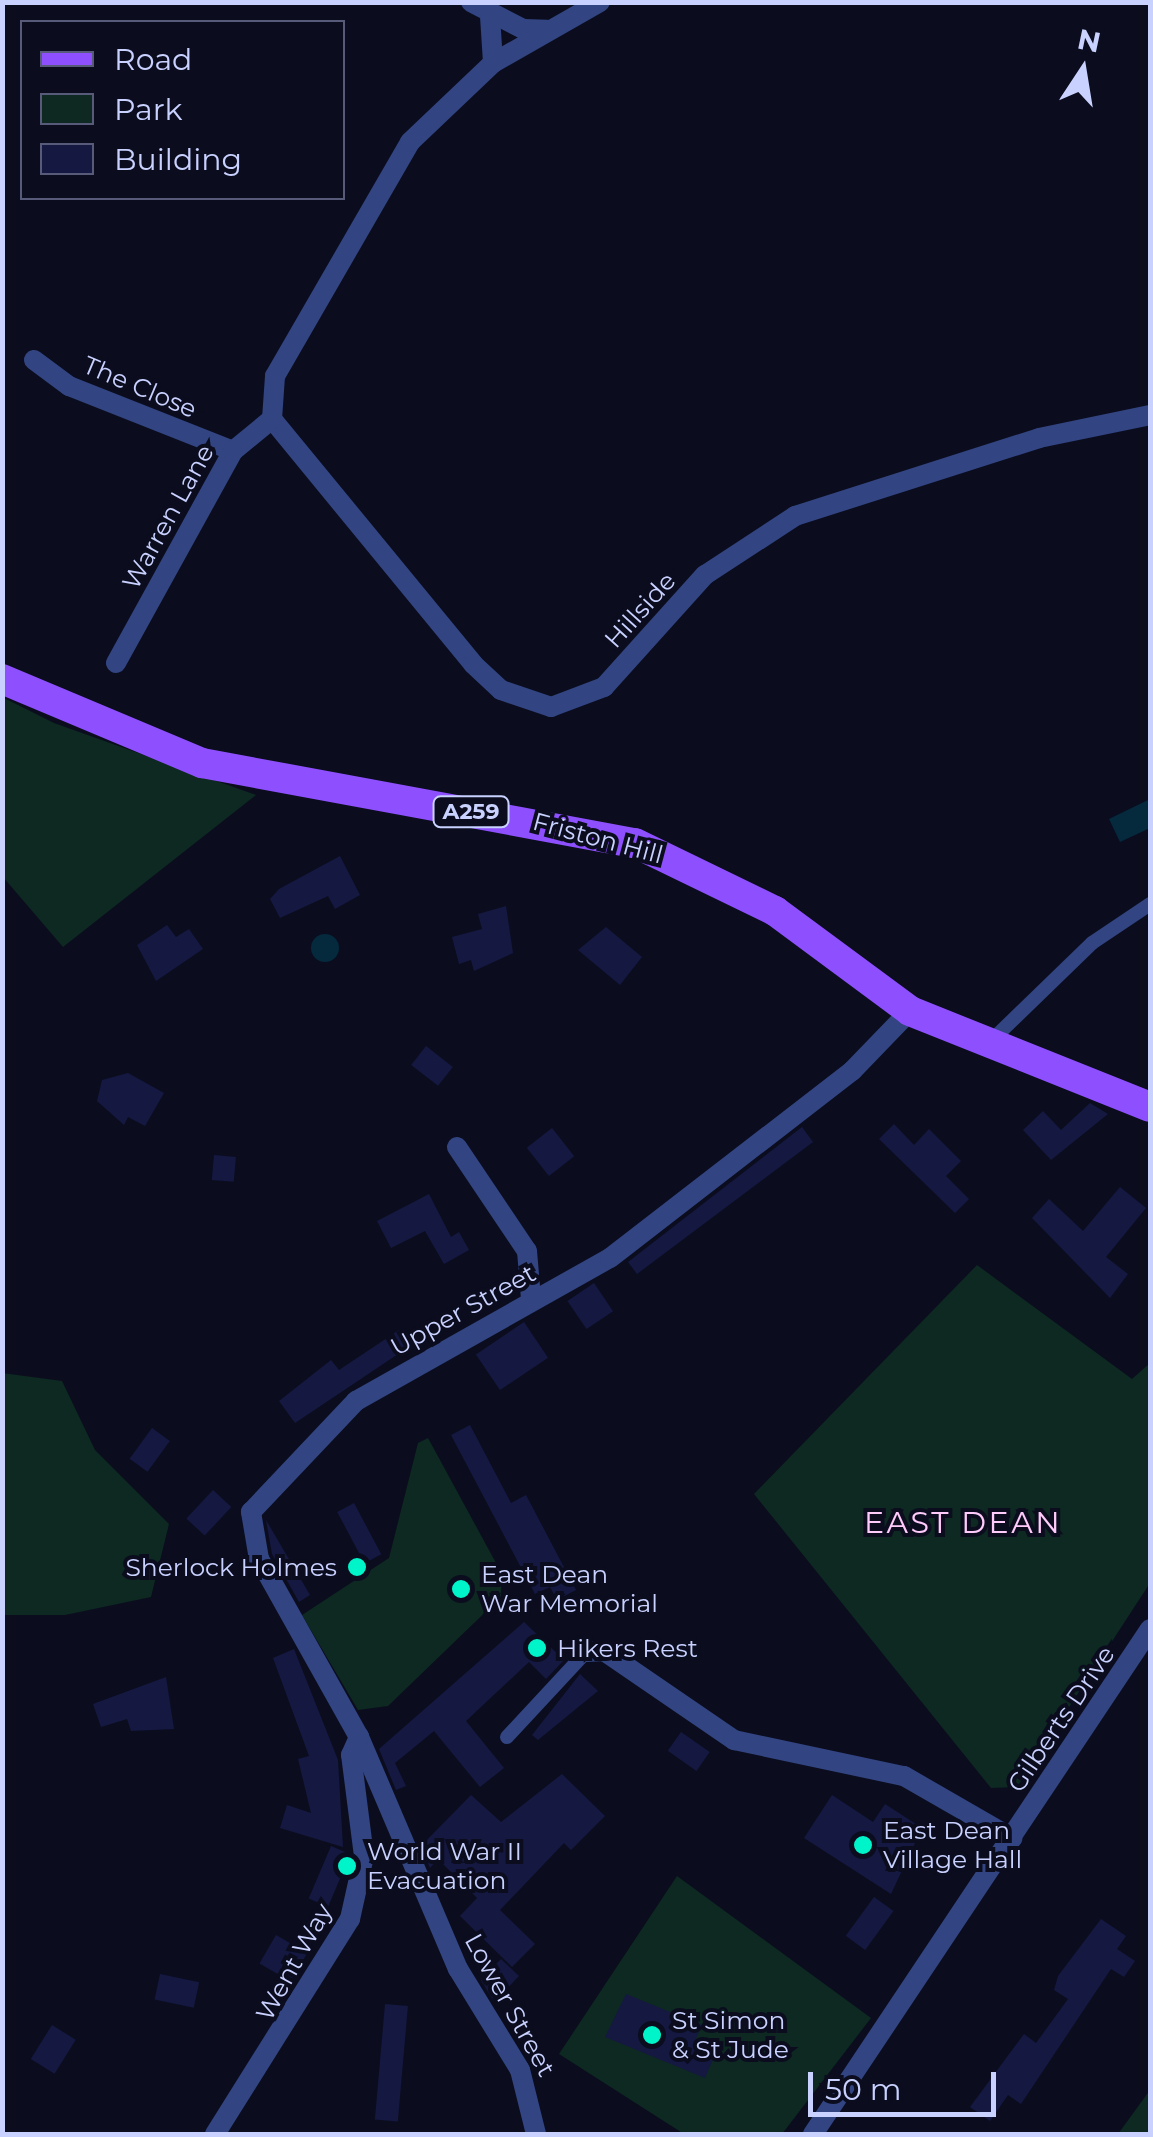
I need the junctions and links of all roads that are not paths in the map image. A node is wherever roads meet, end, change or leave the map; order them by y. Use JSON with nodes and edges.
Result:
{"nodes":[{"id":1,"x":472,"y":2,"type":"edge"},
{"id":2,"x":600,"y":2,"type":"edge"},
{"id":3,"x":490,"y":16,"type":"junction"},
{"id":4,"x":549,"y":30,"type":"junction"},
{"id":5,"x":493,"y":63,"type":"junction"},
{"id":6,"x":34,"y":360,"type":"dead end"},
{"id":7,"x":1150,"y":414,"type":"edge"},
{"id":8,"x":272,"y":419,"type":"junction"},
{"id":9,"x":232,"y":451,"type":"junction"},
{"id":10,"x":116,"y":663,"type":"dead end"},
{"id":11,"x":2,"y":679,"type":"edge"},
{"id":12,"x":1150,"y":904,"type":"edge"},
{"id":13,"x":910,"y":1011,"type":"junction"},
{"id":14,"x":992,"y":1040,"type":"junction"},
{"id":15,"x":1150,"y":1107,"type":"edge"},
{"id":16,"x":457,"y":1147,"type":"dead end"},
{"id":17,"x":532,"y":1299,"type":"junction"},
{"id":18,"x":1150,"y":1629,"type":"edge"},
{"id":19,"x":586,"y":1652,"type":"joint"},
{"id":20,"x":359,"y":1737,"type":"junction"},
{"id":21,"x":507,"y":1737,"type":"dead end"},
{"id":22,"x":1012,"y":1838,"type":"junction"},
{"id":23,"x":215,"y":2134,"type":"edge"},
{"id":24,"x":536,"y":2134,"type":"edge"},
{"id":25,"x":813,"y":2134,"type":"edge"}],
"edges":[{"from":1,"to":3,"type":"street"},
{"from":2,"to":4,"type":"street"},
{"from":3,"to":4,"type":"street"},
{"from":3,"to":5,"type":"street"},
{"from":4,"to":5,"type":"street"},
{"from":5,"to":8,"type":"street"},
{"from":6,"to":9,"type":"street","name":"The Close"},
{"from":7,"to":8,"type":"street","name":"Hillside"},
{"from":8,"to":9,"type":"street","name":"Warren Lane"},
{"from":9,"to":10,"type":"street","name":"Warren Lane"},
{"from":11,"to":13,"type":"main road","name":"Friston Hill","number":"A259"},
{"from":12,"to":14,"type":"lane"},
{"from":13,"to":14,"type":"main road","name":"Friston Hill","number":"A259"},
{"from":13,"to":17,"type":"street","name":"Upper Street"},
{"from":14,"to":15,"type":"main road","name":"Friston Hill","number":"A259"},
{"from":16,"to":17,"type":"street"},
{"from":17,"to":20,"type":"street","name":"Upper Street"},
{"from":18,"to":22,"type":"street","name":"Gilberts Drive"},
{"from":19,"to":21,"type":"lane"},
{"from":19,"to":22,"type":"street"},
{"from":20,"to":23,"type":"street","name":"Went Way"},
{"from":20,"to":24,"type":"street","name":"Lower Street"},
{"from":22,"to":25,"type":"street","name":"Gilberts Drive"}]}
